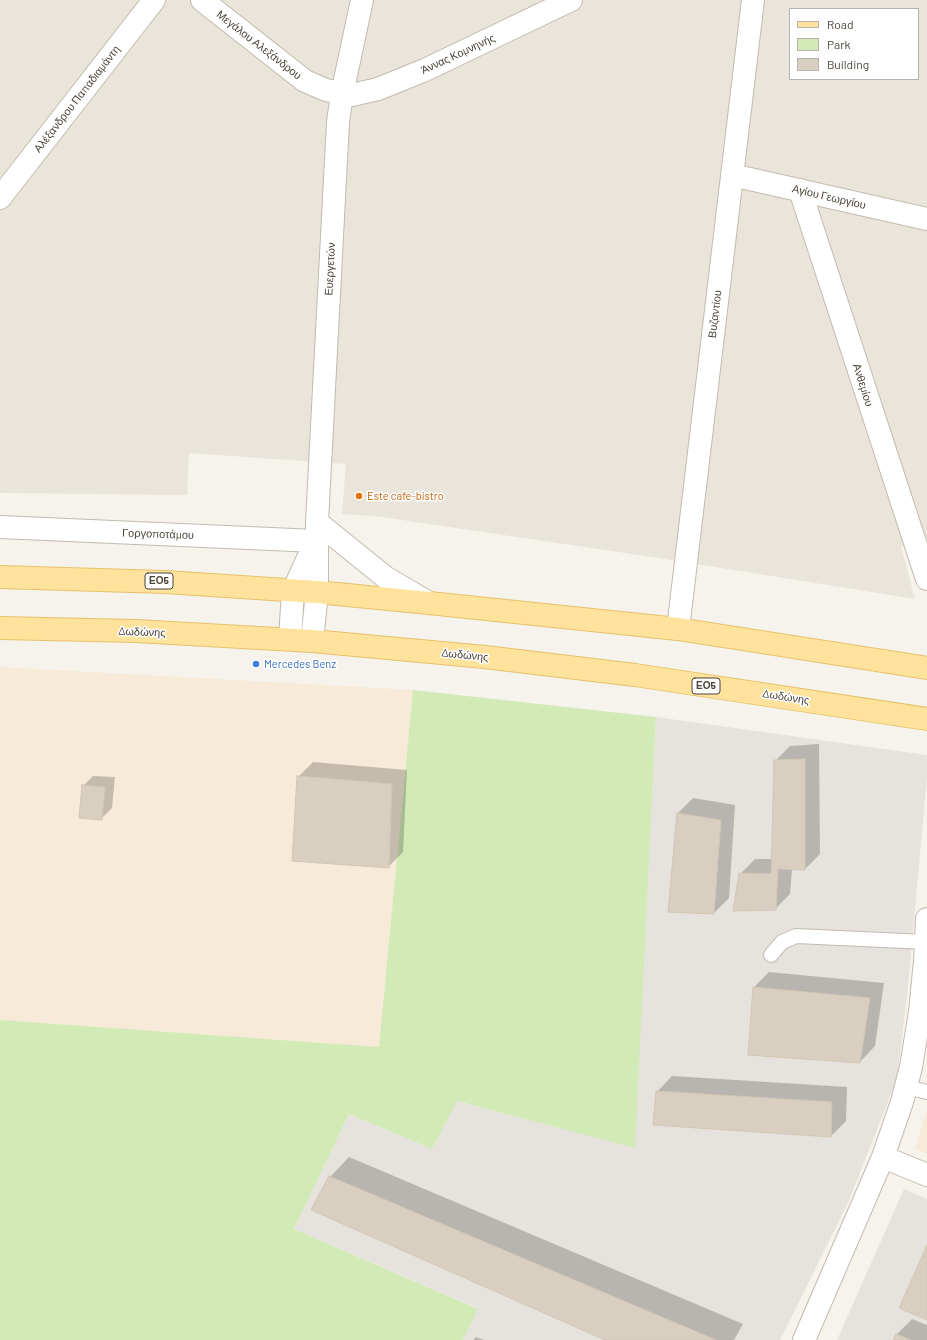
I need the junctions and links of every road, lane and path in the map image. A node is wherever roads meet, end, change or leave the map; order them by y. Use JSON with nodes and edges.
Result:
{"nodes":[{"id":1,"x":154,"y":0,"type":"edge"},
{"id":2,"x":202,"y":0,"type":"edge"},
{"id":3,"x":362,"y":0,"type":"edge"},
{"id":4,"x":571,"y":0,"type":"edge"},
{"id":5,"x":753,"y":0,"type":"edge"},
{"id":6,"x":342,"y":94,"type":"junction"},
{"id":7,"x":732,"y":175,"type":"junction"},
{"id":8,"x":800,"y":190,"type":"junction"},
{"id":9,"x":0,"y":198,"type":"edge"},
{"id":10,"x":927,"y":219,"type":"edge"},
{"id":11,"x":0,"y":527,"type":"edge"},
{"id":12,"x":317,"y":531,"type":"junction"},
{"id":13,"x":0,"y":577,"type":"edge"},
{"id":14,"x":927,"y":579,"type":"edge"},
{"id":15,"x":293,"y":591,"type":"junction"},
{"id":16,"x":317,"y":592,"type":"junction"},
{"id":17,"x":428,"y":603,"type":"junction"},
{"id":18,"x":0,"y":628,"type":"edge"},
{"id":19,"x":678,"y":629,"type":"junction"},
{"id":20,"x":290,"y":640,"type":"junction"},
{"id":21,"x":312,"y":641,"type":"junction"},
{"id":22,"x":927,"y":668,"type":"edge"},
{"id":23,"x":927,"y":719,"type":"edge"},
{"id":24,"x":927,"y":919,"type":"edge"},
{"id":25,"x":926,"y":942,"type":"junction"},
{"id":26,"x":771,"y":955,"type":"dead end"},
{"id":27,"x":906,"y":1087,"type":"junction"},
{"id":28,"x":927,"y":1092,"type":"edge"},
{"id":29,"x":883,"y":1157,"type":"junction"},
{"id":30,"x":927,"y":1175,"type":"edge"},
{"id":31,"x":804,"y":1340,"type":"edge"}],
"edges":[{"from":1,"to":9,"type":"street","name":"Αλέξανδρου Παπαδιαμάντη"},
{"from":2,"to":6,"type":"street","name":"Μεγάλου Αλεξάνδρου"},
{"from":3,"to":6,"type":"street","name":"Ευεργετών"},
{"from":4,"to":6,"type":"street","name":"Άννας Κομνηνής"},
{"from":5,"to":7,"type":"street","name":"Βυζαντίου"},
{"from":6,"to":12,"type":"street","name":"Ευεργετών"},
{"from":7,"to":8,"type":"street","name":"Αγίου Γεωργίου"},
{"from":7,"to":19,"type":"street","name":"Βυζαντίου"},
{"from":8,"to":10,"type":"street","name":"Αγίου Γεωργίου"},
{"from":8,"to":14,"type":"street","name":"Ανθεμίου"},
{"from":11,"to":12,"type":"street","name":"Γοργοποτάμου"},
{"from":12,"to":15,"type":"street"},
{"from":12,"to":16,"type":"street","name":"Ευεργετών"},
{"from":12,"to":17,"type":"street"},
{"from":13,"to":15,"type":"main road","number":"ΕΟ5"},
{"from":15,"to":16,"type":"main road","number":"ΕΟ5"},
{"from":15,"to":20,"type":"street"},
{"from":16,"to":17,"type":"main road","number":"ΕΟ5"},
{"from":16,"to":21,"type":"street","name":"Ευεργετών"},
{"from":17,"to":19,"type":"main road","number":"ΕΟ5"},
{"from":18,"to":20,"type":"main road","name":"Δωδώνης","number":"ΕΟ5"},
{"from":19,"to":22,"type":"main road","number":"ΕΟ5"},
{"from":20,"to":21,"type":"main road","name":"Δωδώνης","number":"ΕΟ5"},
{"from":21,"to":23,"type":"main road","name":"Δωδώνης","number":"ΕΟ5"},
{"from":24,"to":25,"type":"street"},
{"from":25,"to":26,"type":"lane"},
{"from":25,"to":27,"type":"street"},
{"from":27,"to":28,"type":"lane"},
{"from":27,"to":29,"type":"street"},
{"from":29,"to":30,"type":"street"},
{"from":29,"to":31,"type":"street"}]}
